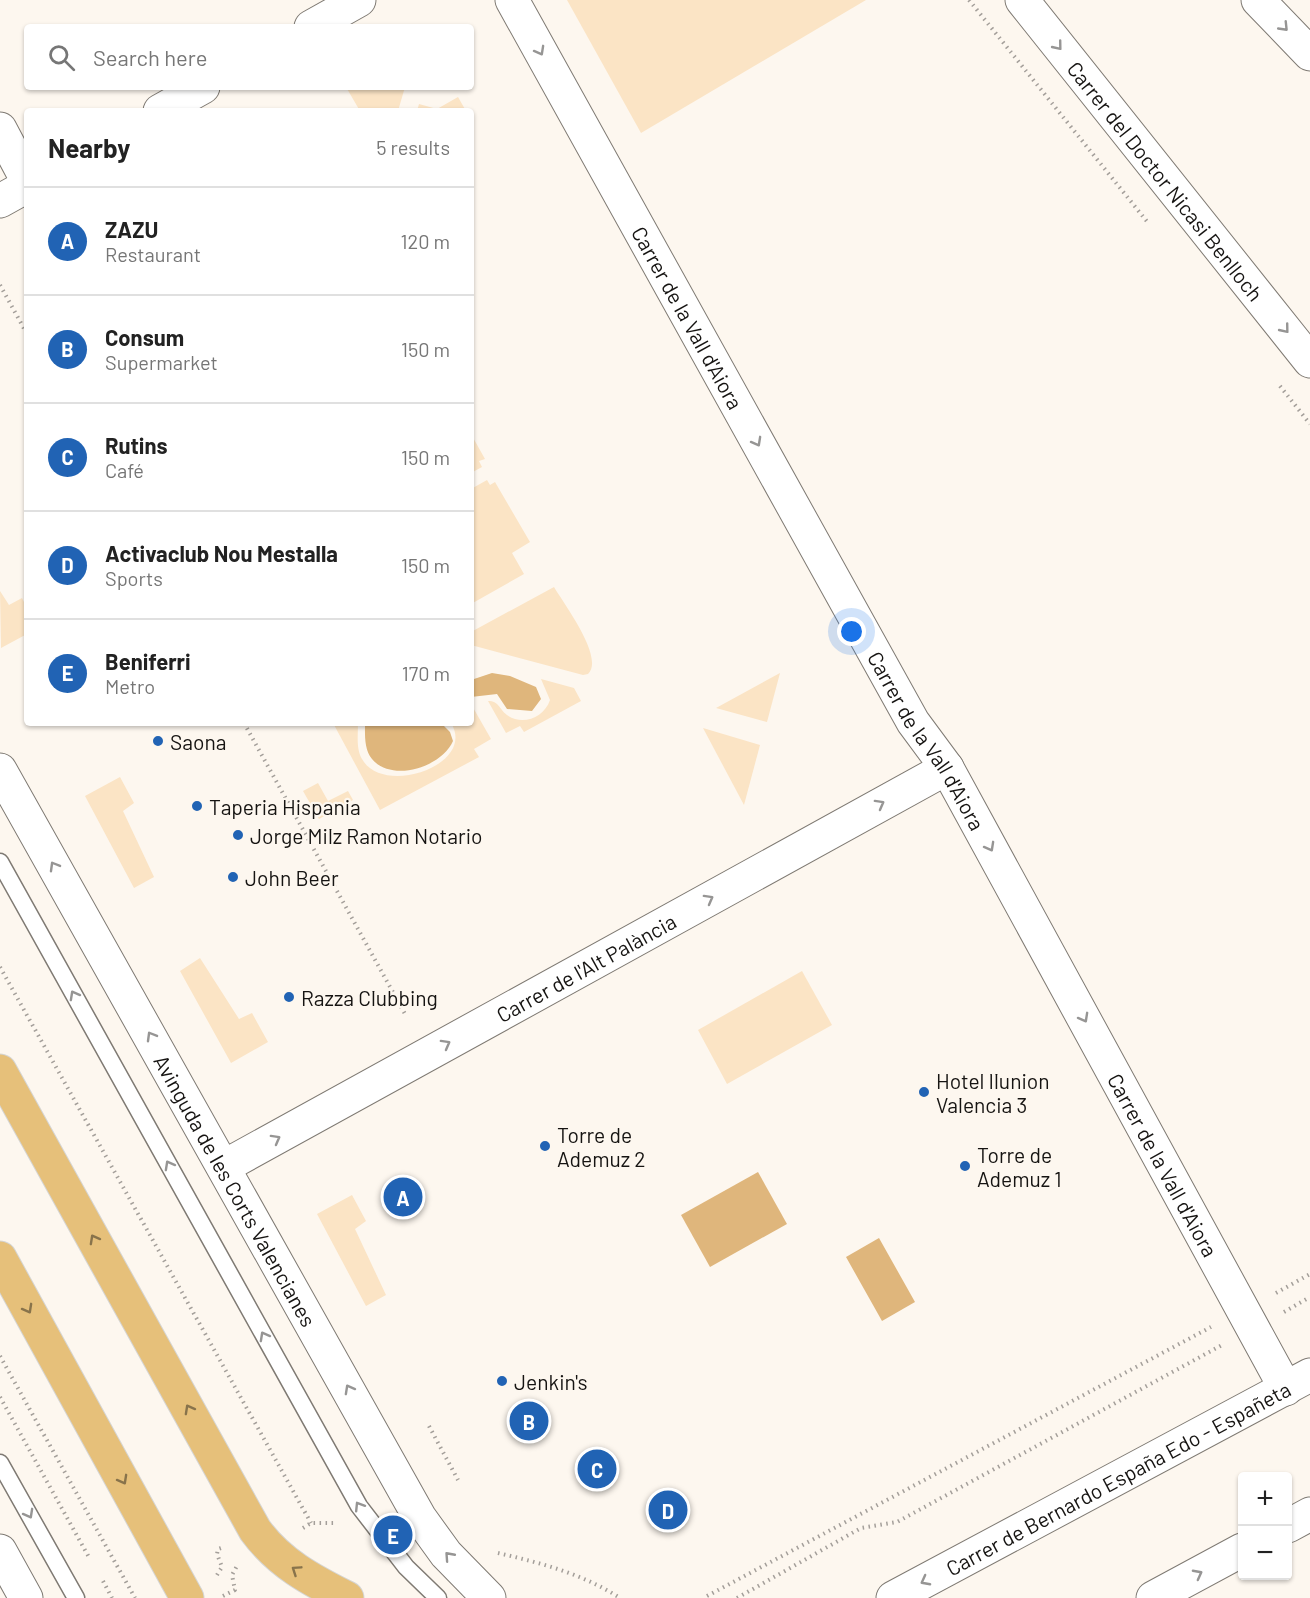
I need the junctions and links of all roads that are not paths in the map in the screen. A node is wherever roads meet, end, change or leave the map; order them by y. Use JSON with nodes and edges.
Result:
{"nodes":[{"id":1,"x":359,"y":0,"type":"edge"},
{"id":2,"x":512,"y":0,"type":"edge"},
{"id":3,"x":1022,"y":0,"type":"edge"},
{"id":4,"x":1258,"y":0,"type":"edge"},
{"id":5,"x":316,"y":24,"type":"edge"},
{"id":6,"x":1310,"y":54,"type":"edge"},
{"id":7,"x":198,"y":90,"type":"edge"},
{"id":8,"x":165,"y":108,"type":"edge"},
{"id":9,"x":0,"y":129,"type":"edge"},
{"id":10,"x":24,"y":174,"type":"edge"},
{"id":11,"x":24,"y":188,"type":"edge"},
{"id":12,"x":0,"y":201,"type":"edge"},
{"id":13,"x":1310,"y":361,"type":"edge"},
{"id":14,"x":946,"y":768,"type":"junction"},
{"id":15,"x":0,"y":770,"type":"edge"},
{"id":16,"x":0,"y":862,"type":"edge"},
{"id":17,"x":0,"y":1071,"type":"edge"},
{"id":18,"x":225,"y":1167,"type":"junction"},
{"id":19,"x":0,"y":1258,"type":"edge"},
{"id":20,"x":1298,"y":1382,"type":"edge"},
{"id":21,"x":0,"y":1463,"type":"edge"},
{"id":22,"x":1310,"y":1514,"type":"edge"},
{"id":23,"x":1292,"y":1523,"type":"edge"},
{"id":24,"x":0,"y":1551,"type":"edge"},
{"id":25,"x":1238,"y":1552,"type":"edge"},
{"id":26,"x":26,"y":1598,"type":"edge"},
{"id":27,"x":76,"y":1598,"type":"edge"},
{"id":28,"x":187,"y":1598,"type":"edge"},
{"id":29,"x":347,"y":1598,"type":"edge"},
{"id":30,"x":438,"y":1598,"type":"edge"},
{"id":31,"x":489,"y":1598,"type":"edge"},
{"id":32,"x":893,"y":1598,"type":"edge"},
{"id":33,"x":1154,"y":1598,"type":"edge"}],
"edges":[{"from":1,"to":5,"type":"street"},
{"from":2,"to":14,"type":"street","name":"Carrer de la Vall d'Aiora","one_way":true},
{"from":3,"to":13,"type":"street","name":"Carrer del Doctor Nicasi Benlloch","one_way":true},
{"from":4,"to":6,"type":"street","one_way":true},
{"from":7,"to":8,"type":"street"},
{"from":9,"to":10,"type":"street"},
{"from":11,"to":12,"type":"street"},
{"from":18,"to":14,"type":"street","name":"Carrer de l'Alt Palància","one_way":true},
{"from":14,"to":20,"type":"street","name":"Carrer de la Vall d'Aiora","one_way":true},
{"from":18,"to":15,"type":"street","name":"Avinguda de les Corts Valencianes","one_way":true},
{"from":30,"to":16,"type":"lane","one_way":true},
{"from":29,"to":17,"type":"main road","one_way":true},
{"from":31,"to":18,"type":"street","name":"Avinguda de les Corts Valencianes","one_way":true},
{"from":19,"to":28,"type":"main road","one_way":true},
{"from":20,"to":32,"type":"street","name":"Carrer de Bernardo España Edo - Españeta","one_way":true},
{"from":21,"to":27,"type":"lane","one_way":true},
{"from":22,"to":23,"type":"street"},
{"from":24,"to":26,"type":"street"},
{"from":33,"to":25,"type":"street","one_way":true}]}
